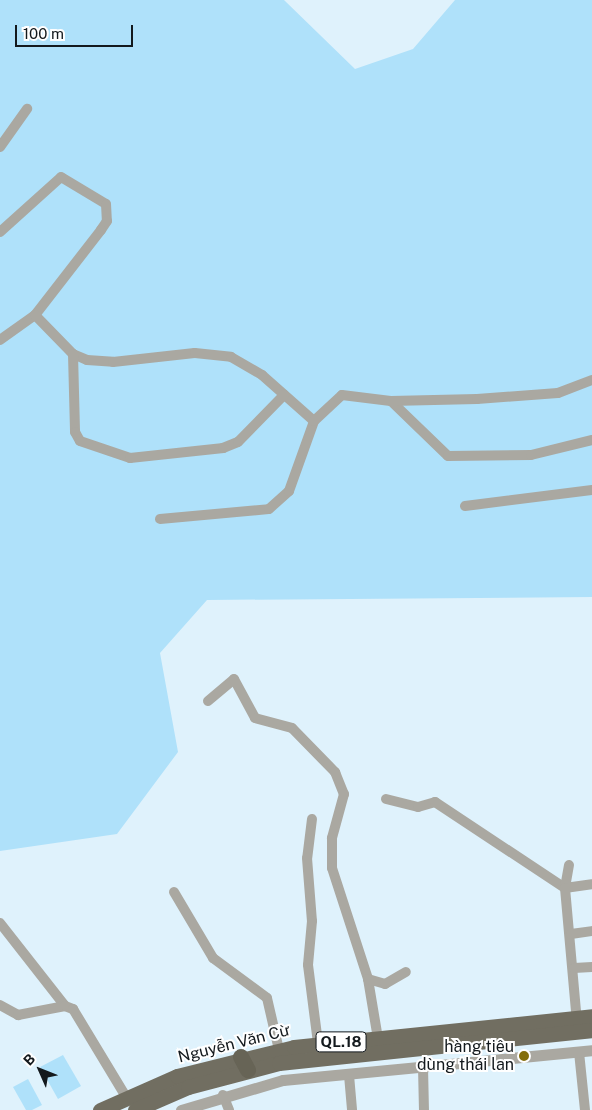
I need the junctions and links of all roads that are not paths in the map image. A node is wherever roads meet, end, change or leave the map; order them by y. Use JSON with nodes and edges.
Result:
{"nodes":[{"id":1,"x":27,"y":109,"type":"dead end"},
{"id":2,"x":0,"y":146,"type":"edge"},
{"id":3,"x":0,"y":232,"type":"edge"},
{"id":4,"x":35,"y":315,"type":"junction"},
{"id":5,"x":0,"y":340,"type":"edge"},
{"id":6,"x":73,"y":354,"type":"junction"},
{"id":7,"x":592,"y":380,"type":"edge"},
{"id":8,"x":284,"y":395,"type":"junction"},
{"id":9,"x":391,"y":401,"type":"junction"},
{"id":10,"x":314,"y":421,"type":"junction"},
{"id":11,"x":592,"y":440,"type":"edge"},
{"id":12,"x":592,"y":490,"type":"edge"},
{"id":13,"x":465,"y":506,"type":"dead end"},
{"id":14,"x":160,"y":519,"type":"dead end"},
{"id":15,"x":208,"y":701,"type":"dead end"},
{"id":16,"x":386,"y":799,"type":"dead end"},
{"id":17,"x":312,"y":820,"type":"dead end"},
{"id":18,"x":569,"y":865,"type":"dead end"},
{"id":19,"x":592,"y":884,"type":"edge"},
{"id":20,"x":565,"y":888,"type":"junction"},
{"id":21,"x":174,"y":892,"type":"dead end"},
{"id":22,"x":0,"y":923,"type":"edge"},
{"id":23,"x":592,"y":931,"type":"edge"},
{"id":24,"x":571,"y":934,"type":"junction"},
{"id":25,"x":592,"y":967,"type":"edge"},
{"id":26,"x":574,"y":968,"type":"junction"},
{"id":27,"x":406,"y":972,"type":"dead end"},
{"id":28,"x":368,"y":979,"type":"junction"},
{"id":29,"x":0,"y":1005,"type":"edge"},
{"id":30,"x":65,"y":1006,"type":"junction"},
{"id":31,"x":592,"y":1016,"type":"edge"},
{"id":32,"x":582,"y":1027,"type":"edge"},
{"id":33,"x":378,"y":1039,"type":"junction"},
{"id":34,"x":318,"y":1043,"type":"junction"},
{"id":35,"x":280,"y":1050,"type":"junction"},
{"id":36,"x":592,"y":1050,"type":"edge"},
{"id":37,"x":579,"y":1052,"type":"junction"},
{"id":38,"x":244,"y":1064,"type":"junction"},
{"id":39,"x":422,"y":1068,"type":"junction"},
{"id":40,"x":348,"y":1075,"type":"junction"},
{"id":41,"x":223,"y":1095,"type":"junction"},
{"id":42,"x":126,"y":1097,"type":"junction"},
{"id":43,"x":100,"y":1110,"type":"edge"},
{"id":44,"x":135,"y":1110,"type":"edge"},
{"id":45,"x":181,"y":1110,"type":"edge"},
{"id":46,"x":229,"y":1110,"type":"edge"},
{"id":47,"x":352,"y":1110,"type":"edge"},
{"id":48,"x":424,"y":1110,"type":"edge"},
{"id":49,"x":585,"y":1110,"type":"edge"}],
"edges":[{"from":1,"to":2,"type":"street"},
{"from":3,"to":4,"type":"street"},
{"from":4,"to":5,"type":"street"},
{"from":4,"to":6,"type":"street"},
{"from":6,"to":8,"type":"street"},
{"from":6,"to":8,"type":"street"},
{"from":7,"to":9,"type":"street"},
{"from":8,"to":10,"type":"street"},
{"from":9,"to":10,"type":"street"},
{"from":9,"to":11,"type":"street"},
{"from":10,"to":14,"type":"street"},
{"from":12,"to":13,"type":"street"},
{"from":15,"to":28,"type":"street"},
{"from":16,"to":20,"type":"street"},
{"from":17,"to":34,"type":"street"},
{"from":18,"to":20,"type":"street"},
{"from":19,"to":20,"type":"street"},
{"from":20,"to":24,"type":"street"},
{"from":21,"to":35,"type":"street"},
{"from":22,"to":30,"type":"street"},
{"from":23,"to":24,"type":"street"},
{"from":24,"to":26,"type":"street"},
{"from":25,"to":26,"type":"street"},
{"from":26,"to":32,"type":"street"},
{"from":27,"to":28,"type":"street"},
{"from":28,"to":33,"type":"street"},
{"from":29,"to":30,"type":"street"},
{"from":30,"to":42,"type":"street"},
{"from":31,"to":32,"type":"main road","name":"Nguyễn Văn Cừ","number":"QL.18"},
{"from":32,"to":33,"type":"main road","name":"Nguyễn Văn Cừ","number":"QL.18"},
{"from":32,"to":38,"type":"main road","name":"Nguyễn Văn Cừ","number":"QL.18"},
{"from":33,"to":34,"type":"main road","name":"Nguyễn Văn Cừ","number":"QL.18"},
{"from":34,"to":35,"type":"main road","name":"Nguyễn Văn Cừ","number":"QL.18"},
{"from":35,"to":38,"type":"main road","name":"Nguyễn Văn Cừ","number":"QL.18"},
{"from":36,"to":37,"type":"street"},
{"from":37,"to":39,"type":"street"},
{"from":37,"to":49,"type":"street"},
{"from":38,"to":42,"type":"main road","name":"Nguyễn Văn Cừ","number":"QL.18"},
{"from":38,"to":44,"type":"main road","name":"Nguyễn Văn Cừ","number":"QL.18"},
{"from":39,"to":40,"type":"street"},
{"from":39,"to":48,"type":"street"},
{"from":40,"to":41,"type":"street"},
{"from":40,"to":47,"type":"street"},
{"from":41,"to":45,"type":"street"},
{"from":41,"to":46,"type":"street"},
{"from":42,"to":43,"type":"main road","name":"Nguyễn Văn Cừ","number":"QL.18"}]}
